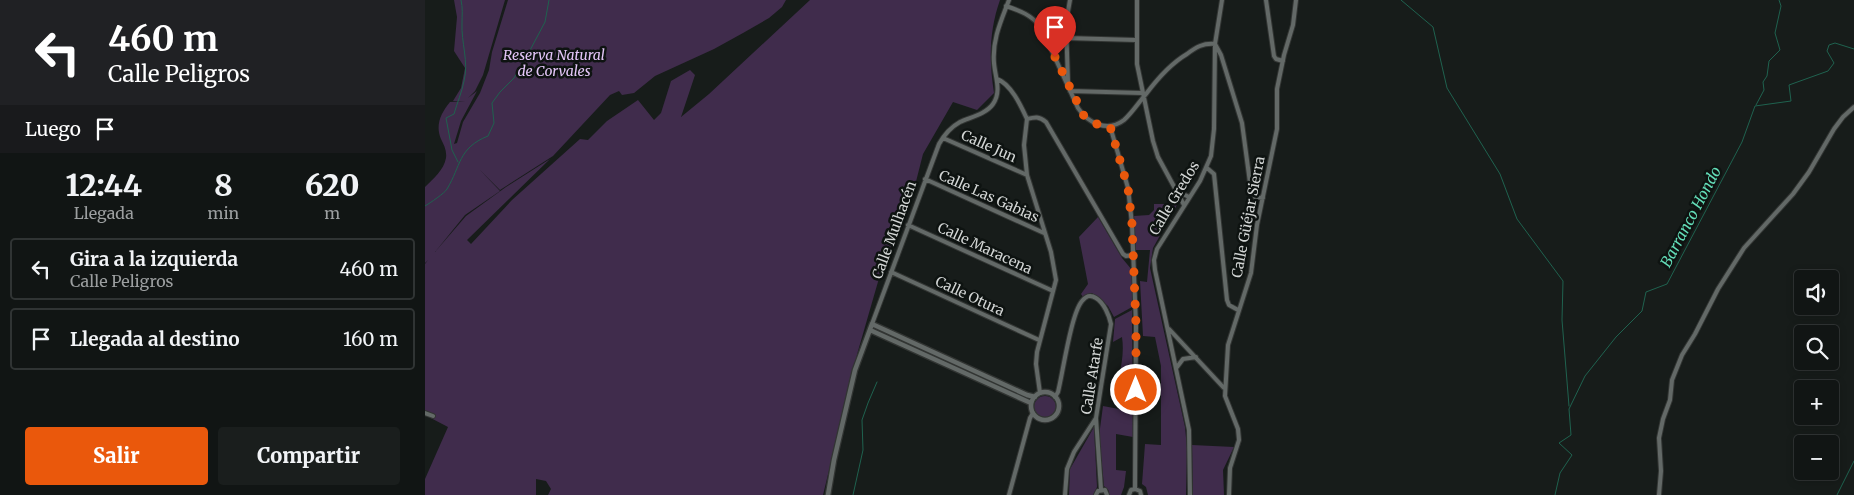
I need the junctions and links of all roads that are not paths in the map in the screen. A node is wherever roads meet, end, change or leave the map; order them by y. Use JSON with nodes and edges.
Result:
{"nodes":[{"id":1,"x":1009,"y":0,"type":"edge"},
{"id":2,"x":1070,"y":0,"type":"edge"},
{"id":3,"x":1137,"y":0,"type":"edge"},
{"id":4,"x":1221,"y":0,"type":"edge"},
{"id":5,"x":1266,"y":0,"type":"edge"},
{"id":6,"x":1296,"y":0,"type":"edge"},
{"id":7,"x":1006,"y":6,"type":"junction"},
{"id":8,"x":1066,"y":38,"type":"junction"},
{"id":9,"x":1136,"y":40,"type":"junction"},
{"id":10,"x":1215,"y":44,"type":"junction"},
{"id":11,"x":1283,"y":61,"type":"junction"},
{"id":12,"x":997,"y":79,"type":"junction"},
{"id":13,"x":1068,"y":84,"type":"junction"},
{"id":14,"x":1070,"y":91,"type":"junction"},
{"id":15,"x":1142,"y":95,"type":"junction"},
{"id":16,"x":1854,"y":107,"type":"edge"},
{"id":17,"x":1027,"y":119,"type":"junction"},
{"id":18,"x":1110,"y":126,"type":"junction"},
{"id":19,"x":943,"y":138,"type":"junction"},
{"id":20,"x":1207,"y":168,"type":"junction"},
{"id":21,"x":1027,"y":175,"type":"junction"},
{"id":22,"x":925,"y":179,"type":"junction"},
{"id":23,"x":1177,"y":191,"type":"junction"},
{"id":24,"x":1189,"y":197,"type":"junction"},
{"id":25,"x":1263,"y":198,"type":"junction"},
{"id":26,"x":1184,"y":205,"type":"junction"},
{"id":27,"x":908,"y":225,"type":"junction"},
{"id":28,"x":1044,"y":233,"type":"junction"},
{"id":29,"x":1133,"y":255,"type":"junction"},
{"id":30,"x":891,"y":272,"type":"junction"},
{"id":31,"x":1053,"y":291,"type":"junction"},
{"id":32,"x":1238,"y":310,"type":"junction"},
{"id":33,"x":872,"y":324,"type":"junction"},
{"id":34,"x":1168,"y":327,"type":"junction"},
{"id":35,"x":870,"y":330,"type":"junction"},
{"id":36,"x":1039,"y":340,"type":"junction"},
{"id":37,"x":914,"y":346,"type":"junction"},
{"id":38,"x":1196,"y":357,"type":"junction"},
{"id":39,"x":1176,"y":367,"type":"junction"},
{"id":40,"x":984,"y":378,"type":"junction"},
{"id":41,"x":1224,"y":388,"type":"junction"},
{"id":42,"x":1040,"y":393,"type":"junction"},
{"id":43,"x":1035,"y":396,"type":"junction"},
{"id":44,"x":1055,"y":397,"type":"junction"},
{"id":45,"x":1031,"y":403,"type":"junction"},
{"id":46,"x":425,"y":413,"type":"edge"},
{"id":47,"x":1033,"y":413,"type":"junction"},
{"id":48,"x":433,"y":416,"type":"dead end"},
{"id":49,"x":1096,"y":418,"type":"junction"},
{"id":50,"x":1101,"y":489,"type":"junction"},
{"id":51,"x":1135,"y":489,"type":"junction"},
{"id":52,"x":828,"y":495,"type":"edge"},
{"id":53,"x":1009,"y":495,"type":"edge"},
{"id":54,"x":1065,"y":495,"type":"edge"},
{"id":55,"x":1096,"y":495,"type":"edge"},
{"id":56,"x":1107,"y":495,"type":"edge"},
{"id":57,"x":1129,"y":495,"type":"edge"},
{"id":58,"x":1141,"y":495,"type":"edge"},
{"id":59,"x":1190,"y":495,"type":"edge"},
{"id":60,"x":1229,"y":495,"type":"edge"},
{"id":61,"x":1659,"y":495,"type":"edge"}],
"edges":[{"from":1,"to":7,"type":"street","name":"Calle Mulhacén"},
{"from":2,"to":8,"type":"street"},
{"from":3,"to":9,"type":"street"},
{"from":4,"to":10,"type":"street","name":"Calle Gredos"},
{"from":5,"to":11,"type":"street"},
{"from":6,"to":11,"type":"street","name":"Calle Güéjar Sierra"},
{"from":7,"to":12,"type":"street","name":"Calle Mulhacén"},
{"from":7,"to":13,"type":"street"},
{"from":8,"to":9,"type":"street"},
{"from":8,"to":13,"type":"street"},
{"from":9,"to":15,"type":"street"},
{"from":10,"to":15,"type":"street"},
{"from":10,"to":20,"type":"street","name":"Calle Gredos"},
{"from":10,"to":25,"type":"street"},
{"from":11,"to":25,"type":"street","name":"Calle Güéjar Sierra"},
{"from":12,"to":17,"type":"street"},
{"from":12,"to":19,"type":"street","name":"Calle Mulhacén"},
{"from":13,"to":14,"type":"street"},
{"from":14,"to":15,"type":"street"},
{"from":14,"to":18,"type":"street"},
{"from":15,"to":18,"type":"street"},
{"from":15,"to":23,"type":"street"},
{"from":16,"to":61,"type":"street"},
{"from":17,"to":21,"type":"street"},
{"from":17,"to":29,"type":"street"},
{"from":18,"to":29,"type":"street"},
{"from":19,"to":21,"type":"street","name":"Calle Jun"},
{"from":19,"to":22,"type":"street","name":"Calle Mulhacén"},
{"from":20,"to":24,"type":"street","name":"Calle Gredos"},
{"from":20,"to":32,"type":"street"},
{"from":21,"to":28,"type":"street"},
{"from":22,"to":27,"type":"street","name":"Calle Mulhacén"},
{"from":22,"to":28,"type":"street","name":"Calle Las Gabias"},
{"from":23,"to":24,"type":"street"},
{"from":23,"to":26,"type":"street"},
{"from":24,"to":26,"type":"street","name":"Calle Gredos"},
{"from":25,"to":32,"type":"street","name":"Calle Güéjar Sierra"},
{"from":26,"to":34,"type":"street","name":"Calle Gredos"},
{"from":27,"to":30,"type":"street","name":"Calle Mulhacén"},
{"from":27,"to":31,"type":"street","name":"Calle Maracena"},
{"from":28,"to":31,"type":"street"},
{"from":29,"to":51,"type":"street"},
{"from":30,"to":33,"type":"street","name":"Calle Mulhacén"},
{"from":30,"to":36,"type":"street","name":"Calle Otura"},
{"from":31,"to":36,"type":"street"},
{"from":32,"to":41,"type":"street","name":"Calle Güéjar Sierra"},
{"from":33,"to":35,"type":"street","name":"Calle Mulhacén"},
{"from":33,"to":37,"type":"street"},
{"from":34,"to":38,"type":"street"},
{"from":34,"to":39,"type":"street","name":"Calle Gredos"},
{"from":35,"to":37,"type":"street"},
{"from":35,"to":52,"type":"street","name":"Calle Mulhacén"},
{"from":36,"to":42,"type":"street"},
{"from":37,"to":40,"type":"street"},
{"from":38,"to":39,"type":"street"},
{"from":38,"to":41,"type":"street"},
{"from":39,"to":59,"type":"street","name":"Calle Gredos"},
{"from":40,"to":43,"type":"street"},
{"from":40,"to":45,"type":"street"},
{"from":41,"to":60,"type":"street","name":"Calle Güéjar Sierra"},
{"from":42,"to":43,"type":"street"},
{"from":42,"to":44,"type":"street"},
{"from":43,"to":45,"type":"street"},
{"from":44,"to":47,"type":"street"},
{"from":44,"to":49,"type":"street","name":"Calle Atarfe"},
{"from":45,"to":47,"type":"street"},
{"from":46,"to":48,"type":"street"},
{"from":47,"to":53,"type":"street"},
{"from":49,"to":50,"type":"street","name":"Calle Atarfe"},
{"from":49,"to":54,"type":"street"},
{"from":50,"to":55,"type":"street"},
{"from":50,"to":56,"type":"street"},
{"from":51,"to":57,"type":"street"},
{"from":51,"to":58,"type":"street"}]}
